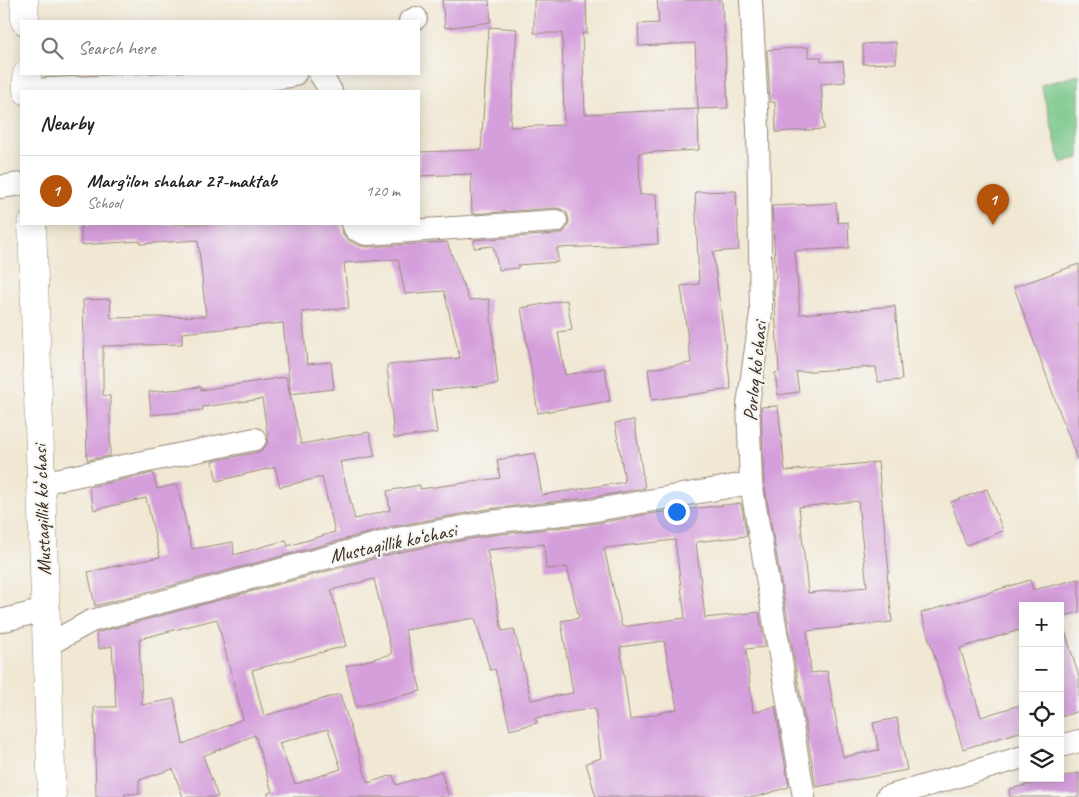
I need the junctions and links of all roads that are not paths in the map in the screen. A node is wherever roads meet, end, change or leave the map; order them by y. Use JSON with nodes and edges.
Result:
{"nodes":[{"id":1,"x":24,"y":0,"type":"edge"},
{"id":2,"x":751,"y":0,"type":"edge"},
{"id":3,"x":25,"y":20,"type":"edge"},
{"id":4,"x":292,"y":75,"type":"edge"},
{"id":5,"x":321,"y":75,"type":"edge"},
{"id":6,"x":27,"y":85,"type":"edge"},
{"id":7,"x":330,"y":90,"type":"edge"},
{"id":8,"x":20,"y":184,"type":"edge"},
{"id":9,"x":0,"y":187,"type":"edge"},
{"id":10,"x":556,"y":221,"type":"dead end"},
{"id":11,"x":32,"y":225,"type":"edge"},
{"id":12,"x":353,"y":225,"type":"edge"},
{"id":13,"x":255,"y":439,"type":"dead end"},
{"id":14,"x":41,"y":483,"type":"junction"},
{"id":15,"x":751,"y":483,"type":"junction"},
{"id":16,"x":45,"y":610,"type":"junction"},
{"id":17,"x":0,"y":621,"type":"edge"},
{"id":18,"x":46,"y":646,"type":"junction"},
{"id":19,"x":1079,"y":741,"type":"edge"},
{"id":20,"x":1064,"y":745,"type":"edge"},
{"id":21,"x":1019,"y":758,"type":"edge"},
{"id":22,"x":932,"y":791,"type":"edge"},
{"id":23,"x":52,"y":797,"type":"edge"},
{"id":24,"x":804,"y":797,"type":"edge"},
{"id":25,"x":888,"y":797,"type":"edge"}],
"edges":[{"from":1,"to":3,"type":"main road"},
{"from":2,"to":15,"type":"street","name":"Porloq koʻchasi"},
{"from":4,"to":6,"type":"street"},
{"from":5,"to":7,"type":"street"},
{"from":8,"to":9,"type":"street"},
{"from":10,"to":12,"type":"street"},
{"from":11,"to":14,"type":"main road","name":"Mustaqillik koʻchasi"},
{"from":13,"to":14,"type":"street"},
{"from":14,"to":16,"type":"main road","name":"Mustaqillik koʻchasi"},
{"from":15,"to":18,"type":"street","name":"Mustaqillik ko‘chasi"},
{"from":15,"to":24,"type":"street","name":"Porloq koʻchasi"},
{"from":16,"to":17,"type":"street"},
{"from":16,"to":18,"type":"main road","name":"Mustaqillik koʻchasi"},
{"from":18,"to":23,"type":"main road","name":"Mustaqillik koʻchasi"},
{"from":19,"to":20,"type":"street"},
{"from":21,"to":22,"type":"street"},
{"from":22,"to":25,"type":"street"}]}
